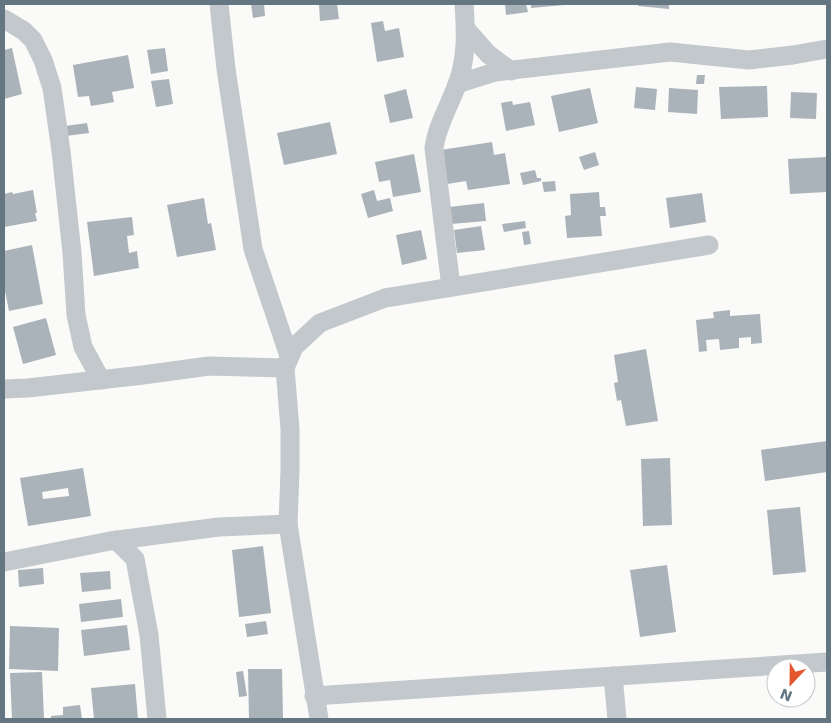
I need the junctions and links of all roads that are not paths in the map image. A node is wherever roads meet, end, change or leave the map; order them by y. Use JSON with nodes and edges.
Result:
{"nodes":[{"id":1,"x":219,"y":4,"type":"edge"},
{"id":2,"x":464,"y":4,"type":"edge"},
{"id":3,"x":4,"y":19,"type":"edge"},
{"id":4,"x":466,"y":29,"type":"junction"},
{"id":5,"x":827,"y":49,"type":"edge"},
{"id":6,"x":511,"y":71,"type":"junction"},
{"id":7,"x":457,"y":84,"type":"junction"},
{"id":8,"x":710,"y":245,"type":"dead end"},
{"id":9,"x":451,"y":286,"type":"junction"},
{"id":10,"x":287,"y":362,"type":"junction"},
{"id":11,"x":101,"y":380,"type":"junction"},
{"id":12,"x":4,"y":389,"type":"edge"},
{"id":13,"x":288,"y":524,"type":"junction"},
{"id":14,"x":148,"y":536,"type":"junction"},
{"id":15,"x":116,"y":540,"type":"junction"},
{"id":16,"x":135,"y":559,"type":"junction"},
{"id":17,"x":4,"y":562,"type":"edge"},
{"id":18,"x":827,"y":662,"type":"edge"},
{"id":19,"x":613,"y":676,"type":"junction"},
{"id":20,"x":314,"y":696,"type":"junction"},
{"id":21,"x":157,"y":719,"type":"edge"},
{"id":22,"x":319,"y":719,"type":"edge"},
{"id":23,"x":617,"y":719,"type":"edge"}],
"edges":[{"from":1,"to":10,"type":"street"},
{"from":2,"to":4,"type":"street"},
{"from":3,"to":11,"type":"street"},
{"from":4,"to":6,"type":"street"},
{"from":4,"to":7,"type":"street"},
{"from":5,"to":6,"type":"street"},
{"from":6,"to":7,"type":"street"},
{"from":7,"to":9,"type":"street"},
{"from":8,"to":9,"type":"street"},
{"from":9,"to":10,"type":"street"},
{"from":10,"to":11,"type":"street"},
{"from":10,"to":13,"type":"street"},
{"from":11,"to":12,"type":"street"},
{"from":13,"to":14,"type":"street"},
{"from":13,"to":20,"type":"street"},
{"from":14,"to":15,"type":"street"},
{"from":14,"to":16,"type":"street"},
{"from":15,"to":16,"type":"street"},
{"from":15,"to":17,"type":"street"},
{"from":16,"to":21,"type":"street"},
{"from":18,"to":19,"type":"street"},
{"from":19,"to":20,"type":"street"},
{"from":19,"to":23,"type":"street"},
{"from":20,"to":22,"type":"street"}]}
